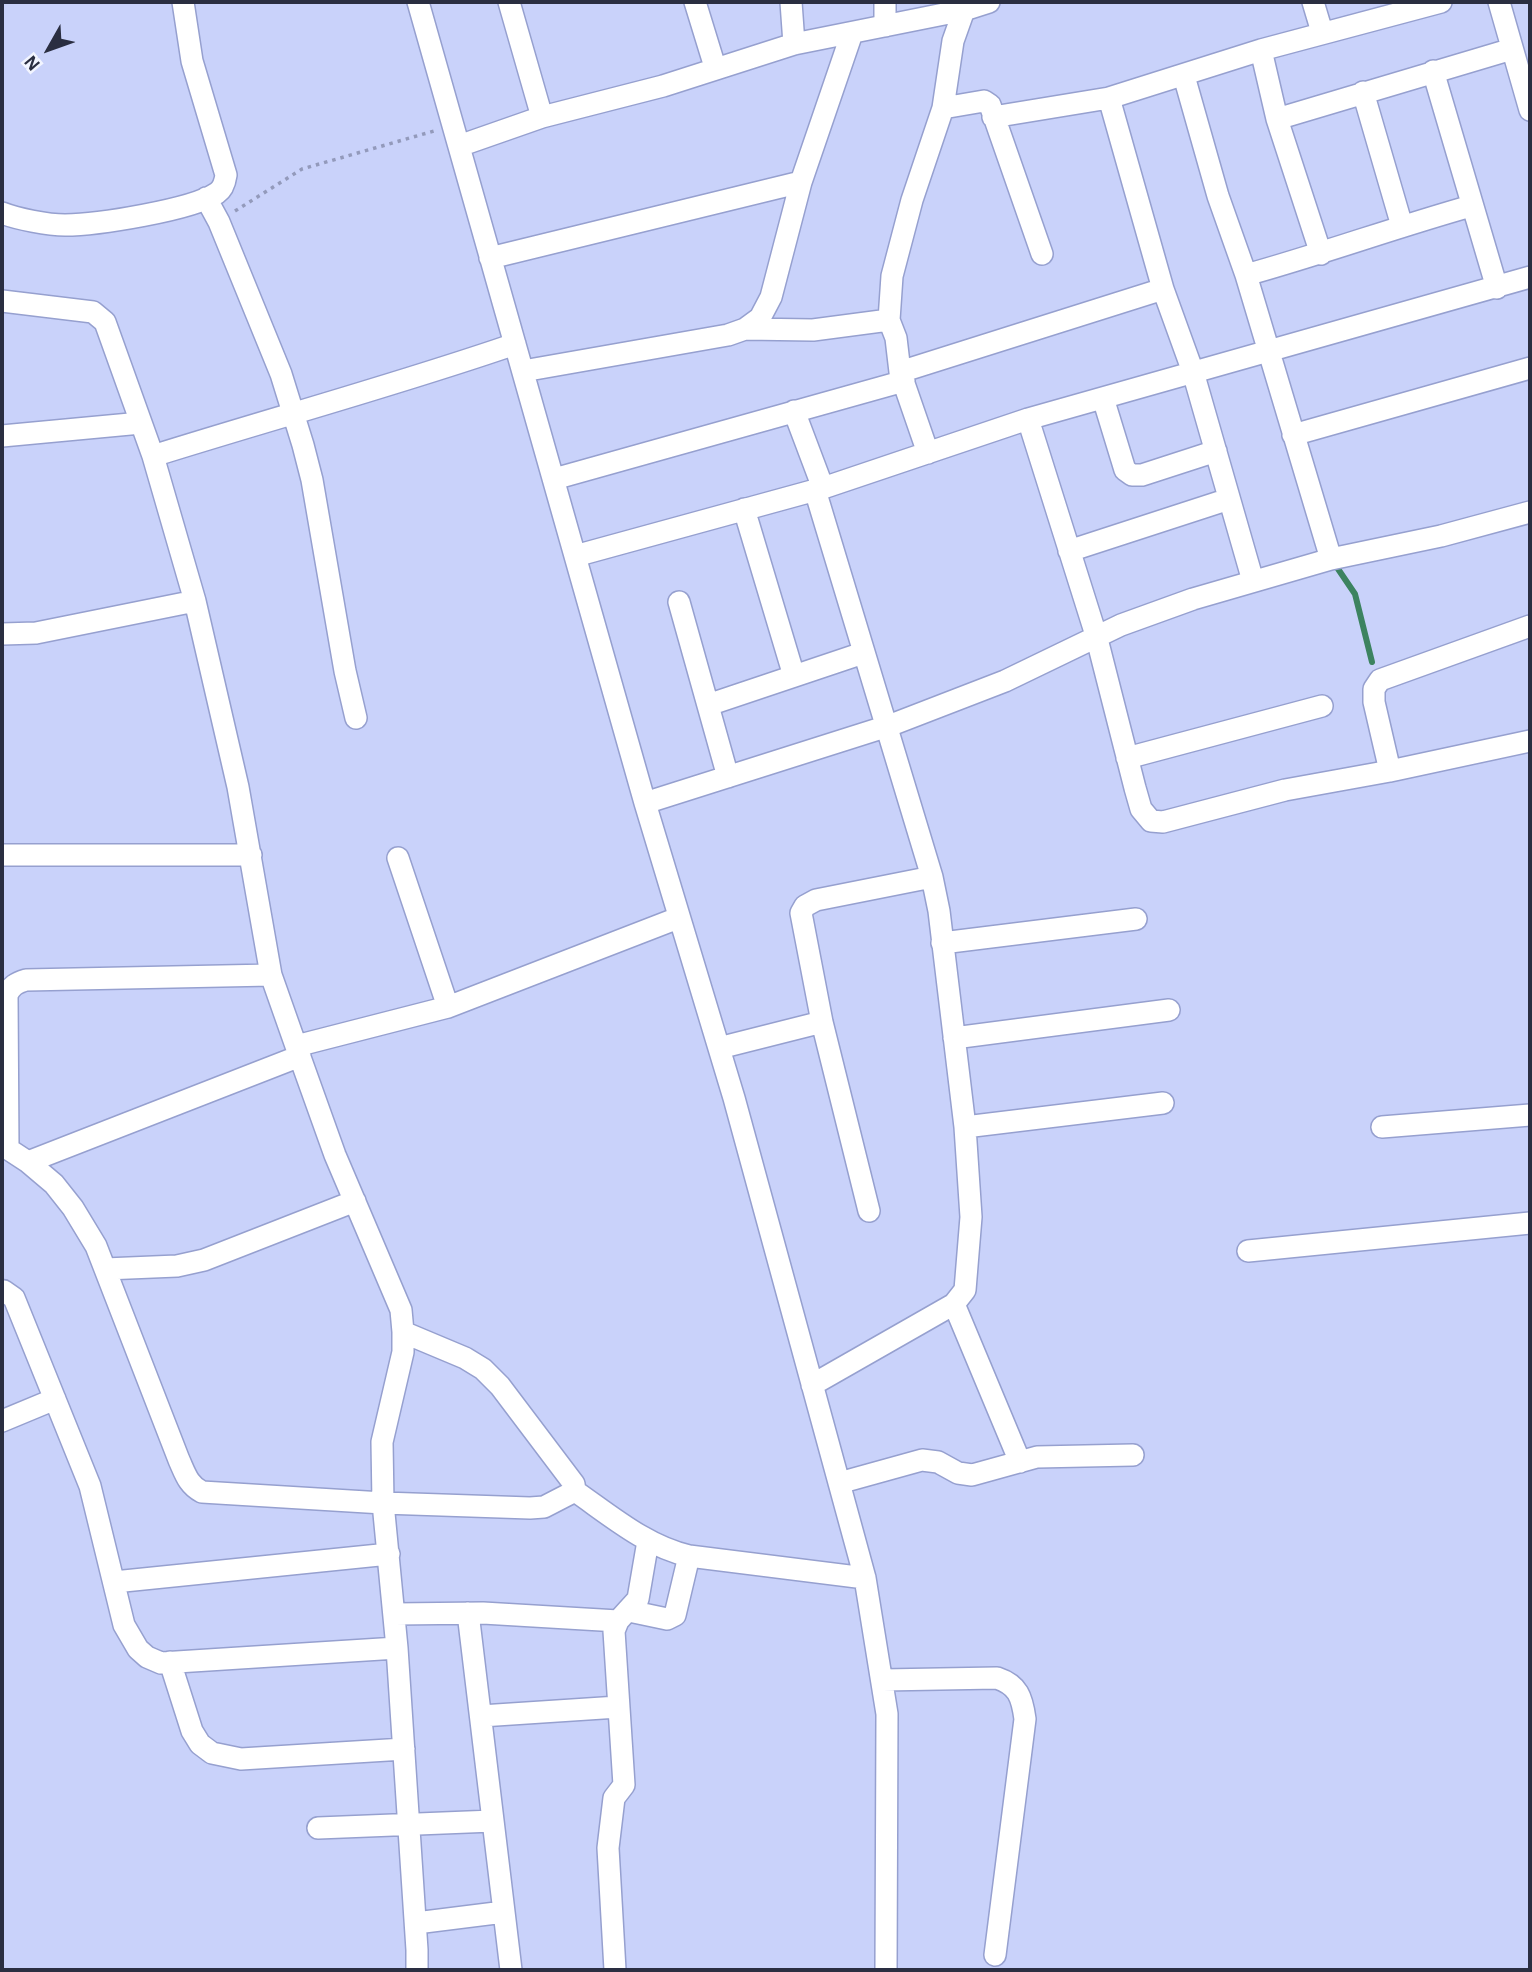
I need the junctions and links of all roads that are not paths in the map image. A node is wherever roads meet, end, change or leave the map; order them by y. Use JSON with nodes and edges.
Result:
{"nodes":[{"id":1,"x":183,"y":2,"type":"edge"},
{"id":2,"x":418,"y":2,"type":"edge"},
{"id":3,"x":509,"y":2,"type":"edge"},
{"id":4,"x":695,"y":2,"type":"edge"},
{"id":5,"x":791,"y":2,"type":"edge"},
{"id":6,"x":885,"y":2,"type":"edge"},
{"id":7,"x":989,"y":2,"type":"edge"},
{"id":8,"x":1313,"y":2,"type":"edge"},
{"id":9,"x":1441,"y":2,"type":"edge"},
{"id":10,"x":1499,"y":2,"type":"edge"},
{"id":11,"x":964,"y":10,"type":"junction"},
{"id":12,"x":885,"y":26,"type":"junction"},
{"id":13,"x":1322,"y":32,"type":"junction"},
{"id":14,"x":852,"y":33,"type":"junction"},
{"id":15,"x":794,"y":44,"type":"junction"},
{"id":16,"x":1512,"y":49,"type":"junction"},
{"id":17,"x":1261,"y":50,"type":"junction"},
{"id":18,"x":715,"y":67,"type":"junction"},
{"id":19,"x":1433,"y":71,"type":"junction"},
{"id":20,"x":1184,"y":76,"type":"junction"},
{"id":21,"x":1363,"y":92,"type":"junction"},
{"id":22,"x":1109,"y":98,"type":"junction"},
{"id":23,"x":943,"y":108,"type":"junction"},
{"id":24,"x":1530,"y":110,"type":"edge"},
{"id":25,"x":542,"y":117,"type":"junction"},
{"id":26,"x":993,"y":117,"type":"junction"},
{"id":27,"x":1277,"y":119,"type":"junction"},
{"id":28,"x":457,"y":139,"type":"junction"},
{"id":29,"x":802,"y":182,"type":"junction"},
{"id":30,"x":205,"y":198,"type":"junction"},
{"id":31,"x":1471,"y":206,"type":"junction"},
{"id":32,"x":2,"y":213,"type":"edge"},
{"id":33,"x":1402,"y":226,"type":"junction"},
{"id":34,"x":1042,"y":254,"type":"dead end"},
{"id":35,"x":1321,"y":254,"type":"junction"},
{"id":36,"x":490,"y":258,"type":"junction"},
{"id":37,"x":1246,"y":275,"type":"junction"},
{"id":38,"x":1530,"y":277,"type":"edge"},
{"id":39,"x":1497,"y":288,"type":"junction"},
{"id":40,"x":1163,"y":289,"type":"junction"},
{"id":41,"x":2,"y":301,"type":"edge"},
{"id":42,"x":890,"y":320,"type":"junction"},
{"id":43,"x":745,"y":329,"type":"junction"},
{"id":44,"x":515,"y":344,"type":"junction"},
{"id":45,"x":1268,"y":350,"type":"junction"},
{"id":46,"x":1530,"y":368,"type":"edge"},
{"id":47,"x":523,"y":371,"type":"junction"},
{"id":48,"x":1193,"y":372,"type":"junction"},
{"id":49,"x":902,"y":377,"type":"junction"},
{"id":50,"x":1103,"y":398,"type":"junction"},
{"id":51,"x":794,"y":411,"type":"junction"},
{"id":52,"x":293,"y":412,"type":"junction"},
{"id":53,"x":1028,"y":419,"type":"junction"},
{"id":54,"x":141,"y":423,"type":"junction"},
{"id":55,"x":1293,"y":435,"type":"junction"},
{"id":56,"x":2,"y":436,"type":"edge"},
{"id":57,"x":1216,"y":451,"type":"junction"},
{"id":58,"x":928,"y":453,"type":"junction"},
{"id":59,"x":153,"y":456,"type":"junction"},
{"id":60,"x":554,"y":479,"type":"junction"},
{"id":61,"x":819,"y":489,"type":"junction"},
{"id":62,"x":1229,"y":499,"type":"junction"},
{"id":63,"x":744,"y":509,"type":"junction"},
{"id":64,"x":1530,"y":512,"type":"edge"},
{"id":65,"x":1069,"y":551,"type":"junction"},
{"id":66,"x":575,"y":556,"type":"junction"},
{"id":67,"x":1331,"y":559,"type":"junction"},
{"id":68,"x":1253,"y":582,"type":"junction"},
{"id":69,"x":195,"y":601,"type":"junction"},
{"id":70,"x":679,"y":602,"type":"dead end"},
{"id":71,"x":1530,"y":626,"type":"edge"},
{"id":72,"x":2,"y":634,"type":"edge"},
{"id":73,"x":1096,"y":635,"type":"junction"},
{"id":74,"x":863,"y":653,"type":"junction"},
{"id":75,"x":794,"y":676,"type":"junction"},
{"id":76,"x":708,"y":705,"type":"junction"},
{"id":77,"x":1322,"y":706,"type":"dead end"},
{"id":78,"x":356,"y":718,"type":"dead end"},
{"id":79,"x":885,"y":727,"type":"junction"},
{"id":80,"x":1530,"y":741,"type":"edge"},
{"id":81,"x":1127,"y":758,"type":"junction"},
{"id":82,"x":1390,"y":771,"type":"junction"},
{"id":83,"x":728,"y":777,"type":"junction"},
{"id":84,"x":645,"y":803,"type":"junction"},
{"id":85,"x":2,"y":855,"type":"edge"},
{"id":86,"x":251,"y":855,"type":"junction"},
{"id":87,"x":398,"y":858,"type":"dead end"},
{"id":88,"x":932,"y":877,"type":"junction"},
{"id":89,"x":678,"y":918,"type":"junction"},
{"id":90,"x":1136,"y":919,"type":"dead end"},
{"id":91,"x":942,"y":943,"type":"junction"},
{"id":92,"x":271,"y":975,"type":"junction"},
{"id":93,"x":449,"y":1007,"type":"junction"},
{"id":94,"x":1169,"y":1010,"type":"dead end"},
{"id":95,"x":822,"y":1022,"type":"junction"},
{"id":96,"x":954,"y":1038,"type":"junction"},
{"id":97,"x":719,"y":1048,"type":"junction"},
{"id":98,"x":298,"y":1051,"type":"junction"},
{"id":99,"x":1163,"y":1102,"type":"dead end"},
{"id":100,"x":1530,"y":1115,"type":"edge"},
{"id":101,"x":965,"y":1127,"type":"junction"},
{"id":102,"x":1382,"y":1127,"type":"dead end"},
{"id":103,"x":5,"y":1147,"type":"edge"},
{"id":104,"x":28,"y":1162,"type":"junction"},
{"id":105,"x":355,"y":1201,"type":"junction"},
{"id":106,"x":869,"y":1211,"type":"dead end"},
{"id":107,"x":1530,"y":1223,"type":"edge"},
{"id":108,"x":1248,"y":1251,"type":"dead end"},
{"id":109,"x":105,"y":1269,"type":"junction"},
{"id":110,"x":2,"y":1292,"type":"edge"},
{"id":111,"x":954,"y":1304,"type":"junction"},
{"id":112,"x":403,"y":1332,"type":"junction"},
{"id":113,"x":813,"y":1385,"type":"junction"},
{"id":114,"x":55,"y":1399,"type":"junction"},
{"id":115,"x":2,"y":1421,"type":"edge"},
{"id":116,"x":1133,"y":1455,"type":"dead end"},
{"id":117,"x":1020,"y":1462,"type":"junction"},
{"id":118,"x":839,"y":1483,"type":"junction"},
{"id":119,"x":575,"y":1491,"type":"junction"},
{"id":120,"x":383,"y":1503,"type":"junction"},
{"id":121,"x":648,"y":1541,"type":"junction"},
{"id":122,"x":389,"y":1554,"type":"junction"},
{"id":123,"x":689,"y":1556,"type":"junction"},
{"id":124,"x":865,"y":1578,"type":"junction"},
{"id":125,"x":114,"y":1582,"type":"junction"},
{"id":126,"x":468,"y":1613,"type":"junction"},
{"id":127,"x":395,"y":1614,"type":"junction"},
{"id":128,"x":623,"y":1616,"type":"junction"},
{"id":129,"x":397,"y":1648,"type":"junction"},
{"id":130,"x":170,"y":1662,"type":"junction"},
{"id":131,"x":883,"y":1680,"type":"junction"},
{"id":132,"x":618,"y":1707,"type":"junction"},
{"id":133,"x":481,"y":1716,"type":"junction"},
{"id":134,"x":404,"y":1749,"type":"junction"},
{"id":135,"x":493,"y":1821,"type":"junction"},
{"id":136,"x":409,"y":1824,"type":"junction"},
{"id":137,"x":318,"y":1828,"type":"dead end"},
{"id":138,"x":504,"y":1912,"type":"junction"},
{"id":139,"x":416,"y":1923,"type":"junction"},
{"id":140,"x":995,"y":1955,"type":"dead end"},
{"id":141,"x":417,"y":1970,"type":"edge"},
{"id":142,"x":511,"y":1970,"type":"edge"},
{"id":143,"x":615,"y":1970,"type":"edge"},
{"id":144,"x":887,"y":1970,"type":"edge"}],
"edges":[{"from":1,"to":30,"type":"street"},
{"from":2,"to":28,"type":"street"},
{"from":3,"to":25,"type":"street"},
{"from":4,"to":18,"type":"street"},
{"from":5,"to":15,"type":"street"},
{"from":6,"to":12,"type":"street"},
{"from":7,"to":11,"type":"street"},
{"from":8,"to":13,"type":"street"},
{"from":9,"to":13,"type":"street"},
{"from":10,"to":16,"type":"street"},
{"from":11,"to":12,"type":"street"},
{"from":11,"to":23,"type":"street"},
{"from":12,"to":14,"type":"street"},
{"from":13,"to":17,"type":"street"},
{"from":14,"to":15,"type":"street"},
{"from":14,"to":29,"type":"street"},
{"from":15,"to":18,"type":"street"},
{"from":16,"to":19,"type":"street"},
{"from":16,"to":24,"type":"street"},
{"from":17,"to":20,"type":"street"},
{"from":17,"to":27,"type":"street"},
{"from":18,"to":25,"type":"street"},
{"from":19,"to":21,"type":"street"},
{"from":19,"to":31,"type":"street"},
{"from":20,"to":22,"type":"street"},
{"from":20,"to":37,"type":"street"},
{"from":21,"to":27,"type":"street"},
{"from":21,"to":33,"type":"street"},
{"from":22,"to":26,"type":"street"},
{"from":22,"to":40,"type":"street"},
{"from":23,"to":26,"type":"street"},
{"from":23,"to":42,"type":"street"},
{"from":25,"to":28,"type":"street"},
{"from":26,"to":34,"type":"street"},
{"from":27,"to":35,"type":"street"},
{"from":28,"to":36,"type":"street"},
{"from":29,"to":36,"type":"street"},
{"from":29,"to":43,"type":"street"},
{"from":30,"to":32,"type":"street"},
{"from":30,"to":52,"type":"street"},
{"from":31,"to":33,"type":"street"},
{"from":31,"to":39,"type":"street"},
{"from":33,"to":35,"type":"street"},
{"from":35,"to":37,"type":"street"},
{"from":36,"to":44,"type":"street"},
{"from":37,"to":45,"type":"street"},
{"from":38,"to":39,"type":"street"},
{"from":39,"to":45,"type":"street"},
{"from":40,"to":48,"type":"street"},
{"from":40,"to":49,"type":"street"},
{"from":41,"to":54,"type":"street"},
{"from":42,"to":43,"type":"street"},
{"from":42,"to":49,"type":"street"},
{"from":43,"to":47,"type":"street"},
{"from":44,"to":47,"type":"street"},
{"from":44,"to":52,"type":"street"},
{"from":45,"to":48,"type":"street"},
{"from":45,"to":55,"type":"street"},
{"from":46,"to":55,"type":"street"},
{"from":47,"to":60,"type":"street"},
{"from":48,"to":50,"type":"street"},
{"from":48,"to":57,"type":"street"},
{"from":49,"to":51,"type":"street"},
{"from":49,"to":58,"type":"street"},
{"from":50,"to":53,"type":"street"},
{"from":50,"to":57,"type":"street"},
{"from":51,"to":60,"type":"street"},
{"from":51,"to":61,"type":"street"},
{"from":52,"to":59,"type":"street"},
{"from":52,"to":78,"type":"street"},
{"from":53,"to":58,"type":"street"},
{"from":53,"to":65,"type":"street"},
{"from":54,"to":56,"type":"street"},
{"from":54,"to":59,"type":"street"},
{"from":55,"to":67,"type":"street"},
{"from":57,"to":62,"type":"street"},
{"from":58,"to":61,"type":"street"},
{"from":59,"to":69,"type":"street"},
{"from":60,"to":66,"type":"street"},
{"from":61,"to":63,"type":"street"},
{"from":61,"to":74,"type":"street"},
{"from":62,"to":65,"type":"street"},
{"from":62,"to":68,"type":"street"},
{"from":63,"to":66,"type":"street"},
{"from":63,"to":75,"type":"street"},
{"from":64,"to":67,"type":"street"},
{"from":65,"to":73,"type":"street"},
{"from":66,"to":84,"type":"street"},
{"from":67,"to":68,"type":"street"},
{"from":68,"to":73,"type":"street"},
{"from":69,"to":72,"type":"street"},
{"from":69,"to":86,"type":"street"},
{"from":70,"to":76,"type":"street"},
{"from":71,"to":82,"type":"street"},
{"from":73,"to":79,"type":"street"},
{"from":73,"to":81,"type":"street"},
{"from":74,"to":75,"type":"street"},
{"from":74,"to":79,"type":"street"},
{"from":75,"to":76,"type":"street"},
{"from":76,"to":83,"type":"street"},
{"from":77,"to":81,"type":"street"},
{"from":79,"to":83,"type":"street"},
{"from":79,"to":88,"type":"street"},
{"from":80,"to":82,"type":"street"},
{"from":81,"to":82,"type":"street"},
{"from":83,"to":84,"type":"street"},
{"from":84,"to":89,"type":"street"},
{"from":85,"to":86,"type":"street"},
{"from":86,"to":92,"type":"street"},
{"from":87,"to":93,"type":"street"},
{"from":88,"to":91,"type":"street"},
{"from":88,"to":95,"type":"street"},
{"from":89,"to":93,"type":"street"},
{"from":89,"to":97,"type":"street"},
{"from":90,"to":91,"type":"street"},
{"from":91,"to":96,"type":"street"},
{"from":92,"to":98,"type":"street"},
{"from":92,"to":103,"type":"street"},
{"from":93,"to":98,"type":"street"},
{"from":94,"to":96,"type":"street"},
{"from":95,"to":97,"type":"street"},
{"from":95,"to":106,"type":"street"},
{"from":96,"to":101,"type":"street"},
{"from":97,"to":113,"type":"street"},
{"from":98,"to":104,"type":"street"},
{"from":98,"to":105,"type":"street"},
{"from":99,"to":101,"type":"street"},
{"from":100,"to":102,"type":"street"},
{"from":101,"to":111,"type":"street"},
{"from":103,"to":104,"type":"street"},
{"from":104,"to":109,"type":"street"},
{"from":105,"to":109,"type":"street"},
{"from":105,"to":112,"type":"street"},
{"from":107,"to":108,"type":"street"},
{"from":109,"to":120,"type":"street"},
{"from":110,"to":114,"type":"street"},
{"from":111,"to":113,"type":"street"},
{"from":111,"to":117,"type":"street"},
{"from":112,"to":119,"type":"street"},
{"from":112,"to":120,"type":"street"},
{"from":113,"to":118,"type":"street"},
{"from":114,"to":115,"type":"street"},
{"from":114,"to":125,"type":"street"},
{"from":116,"to":117,"type":"street"},
{"from":117,"to":118,"type":"street"},
{"from":118,"to":124,"type":"street"},
{"from":119,"to":120,"type":"street"},
{"from":119,"to":121,"type":"street"},
{"from":120,"to":122,"type":"street"},
{"from":121,"to":123,"type":"street"},
{"from":121,"to":128,"type":"street"},
{"from":122,"to":125,"type":"street"},
{"from":122,"to":127,"type":"street"},
{"from":123,"to":124,"type":"street"},
{"from":123,"to":128,"type":"street"},
{"from":124,"to":131,"type":"street"},
{"from":125,"to":130,"type":"street"},
{"from":126,"to":127,"type":"street"},
{"from":126,"to":128,"type":"street"},
{"from":126,"to":133,"type":"street"},
{"from":127,"to":129,"type":"street"},
{"from":128,"to":132,"type":"street"},
{"from":129,"to":130,"type":"street"},
{"from":129,"to":134,"type":"street"},
{"from":130,"to":134,"type":"street"},
{"from":131,"to":140,"type":"street"},
{"from":131,"to":144,"type":"street"},
{"from":132,"to":133,"type":"street"},
{"from":132,"to":143,"type":"street"},
{"from":133,"to":135,"type":"street"},
{"from":134,"to":136,"type":"street"},
{"from":135,"to":136,"type":"street"},
{"from":135,"to":138,"type":"street"},
{"from":136,"to":137,"type":"street"},
{"from":136,"to":139,"type":"street"},
{"from":138,"to":139,"type":"street"},
{"from":138,"to":142,"type":"street"},
{"from":139,"to":141,"type":"street"}]}
